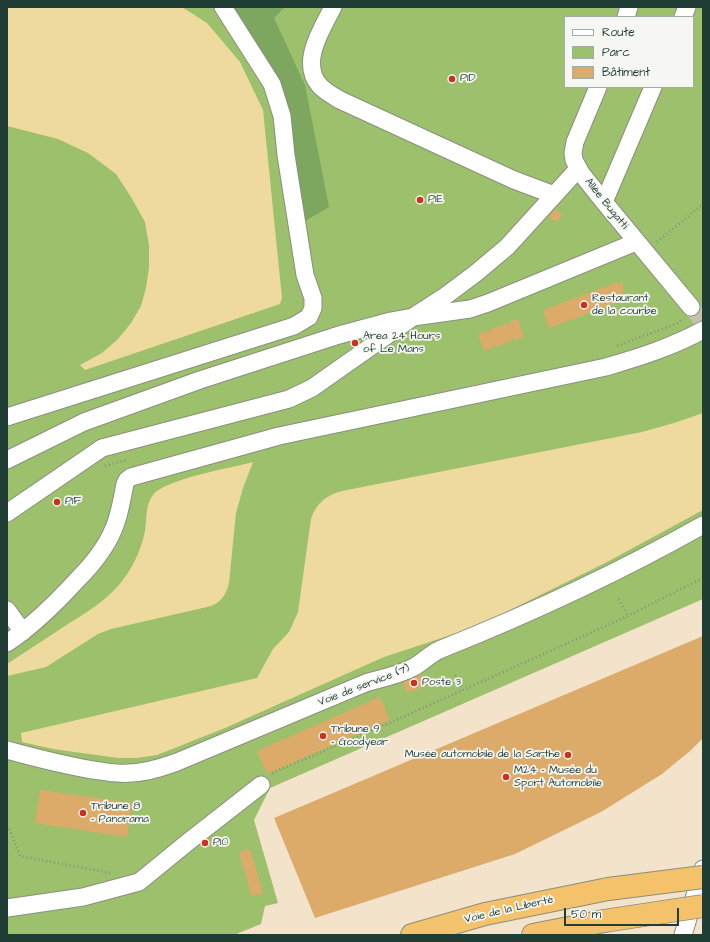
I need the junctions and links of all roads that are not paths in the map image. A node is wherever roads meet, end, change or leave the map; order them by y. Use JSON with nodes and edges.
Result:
{"nodes":[{"id":1,"x":223,"y":7,"type":"edge"},
{"id":2,"x":333,"y":7,"type":"edge"},
{"id":3,"x":598,"y":88,"type":"edge"},
{"id":4,"x":653,"y":88,"type":"edge"},
{"id":5,"x":578,"y":169,"type":"junction"},
{"id":6,"x":554,"y":194,"type":"junction"},
{"id":7,"x":604,"y":202,"type":"junction"},
{"id":8,"x":636,"y":242,"type":"junction"},
{"id":9,"x":691,"y":307,"type":"tunnel mouth"},
{"id":10,"x":413,"y":317,"type":"junction"},
{"id":11,"x":703,"y":330,"type":"edge"},
{"id":12,"x":7,"y":417,"type":"edge"},
{"id":13,"x":7,"y":460,"type":"edge"},
{"id":14,"x":7,"y":513,"type":"edge"},
{"id":15,"x":703,"y":525,"type":"edge"},
{"id":16,"x":7,"y":610,"type":"edge"},
{"id":17,"x":23,"y":632,"type":"junction"},
{"id":18,"x":7,"y":644,"type":"edge"},
{"id":19,"x":7,"y":750,"type":"edge"},
{"id":20,"x":265,"y":780,"type":"road end"},
{"id":21,"x":703,"y":869,"type":"edge"},
{"id":22,"x":703,"y":877,"type":"edge"},
{"id":23,"x":703,"y":906,"type":"edge"},
{"id":24,"x":7,"y":908,"type":"edge"},
{"id":25,"x":685,"y":934,"type":"edge"},
{"id":26,"x":412,"y":935,"type":"edge"},
{"id":27,"x":533,"y":935,"type":"edge"}],
"edges":[{"from":1,"to":12,"type":"street"},
{"from":2,"to":6,"type":"street"},
{"from":3,"to":5,"type":"street","name":"Allée Bugatti"},
{"from":4,"to":7,"type":"street"},
{"from":5,"to":6,"type":"street"},
{"from":5,"to":7,"type":"street","name":"Allée Bugatti"},
{"from":6,"to":10,"type":"street"},
{"from":7,"to":8,"type":"street","name":"Allée Bugatti"},
{"from":8,"to":9,"type":"street","name":"Allée Bugatti"},
{"from":8,"to":10,"type":"street"},
{"from":10,"to":13,"type":"street"},
{"from":10,"to":14,"type":"street"},
{"from":11,"to":17,"type":"street"},
{"from":15,"to":19,"type":"street","name":"Voie de service (7)"},
{"from":16,"to":17,"type":"street"},
{"from":17,"to":18,"type":"street"},
{"from":20,"to":24,"type":"street"},
{"from":21,"to":25,"type":"street"},
{"from":22,"to":26,"type":"highway","name":"Voie de la Liberté","bridge":true},
{"from":23,"to":27,"type":"highway","bridge":true}]}
